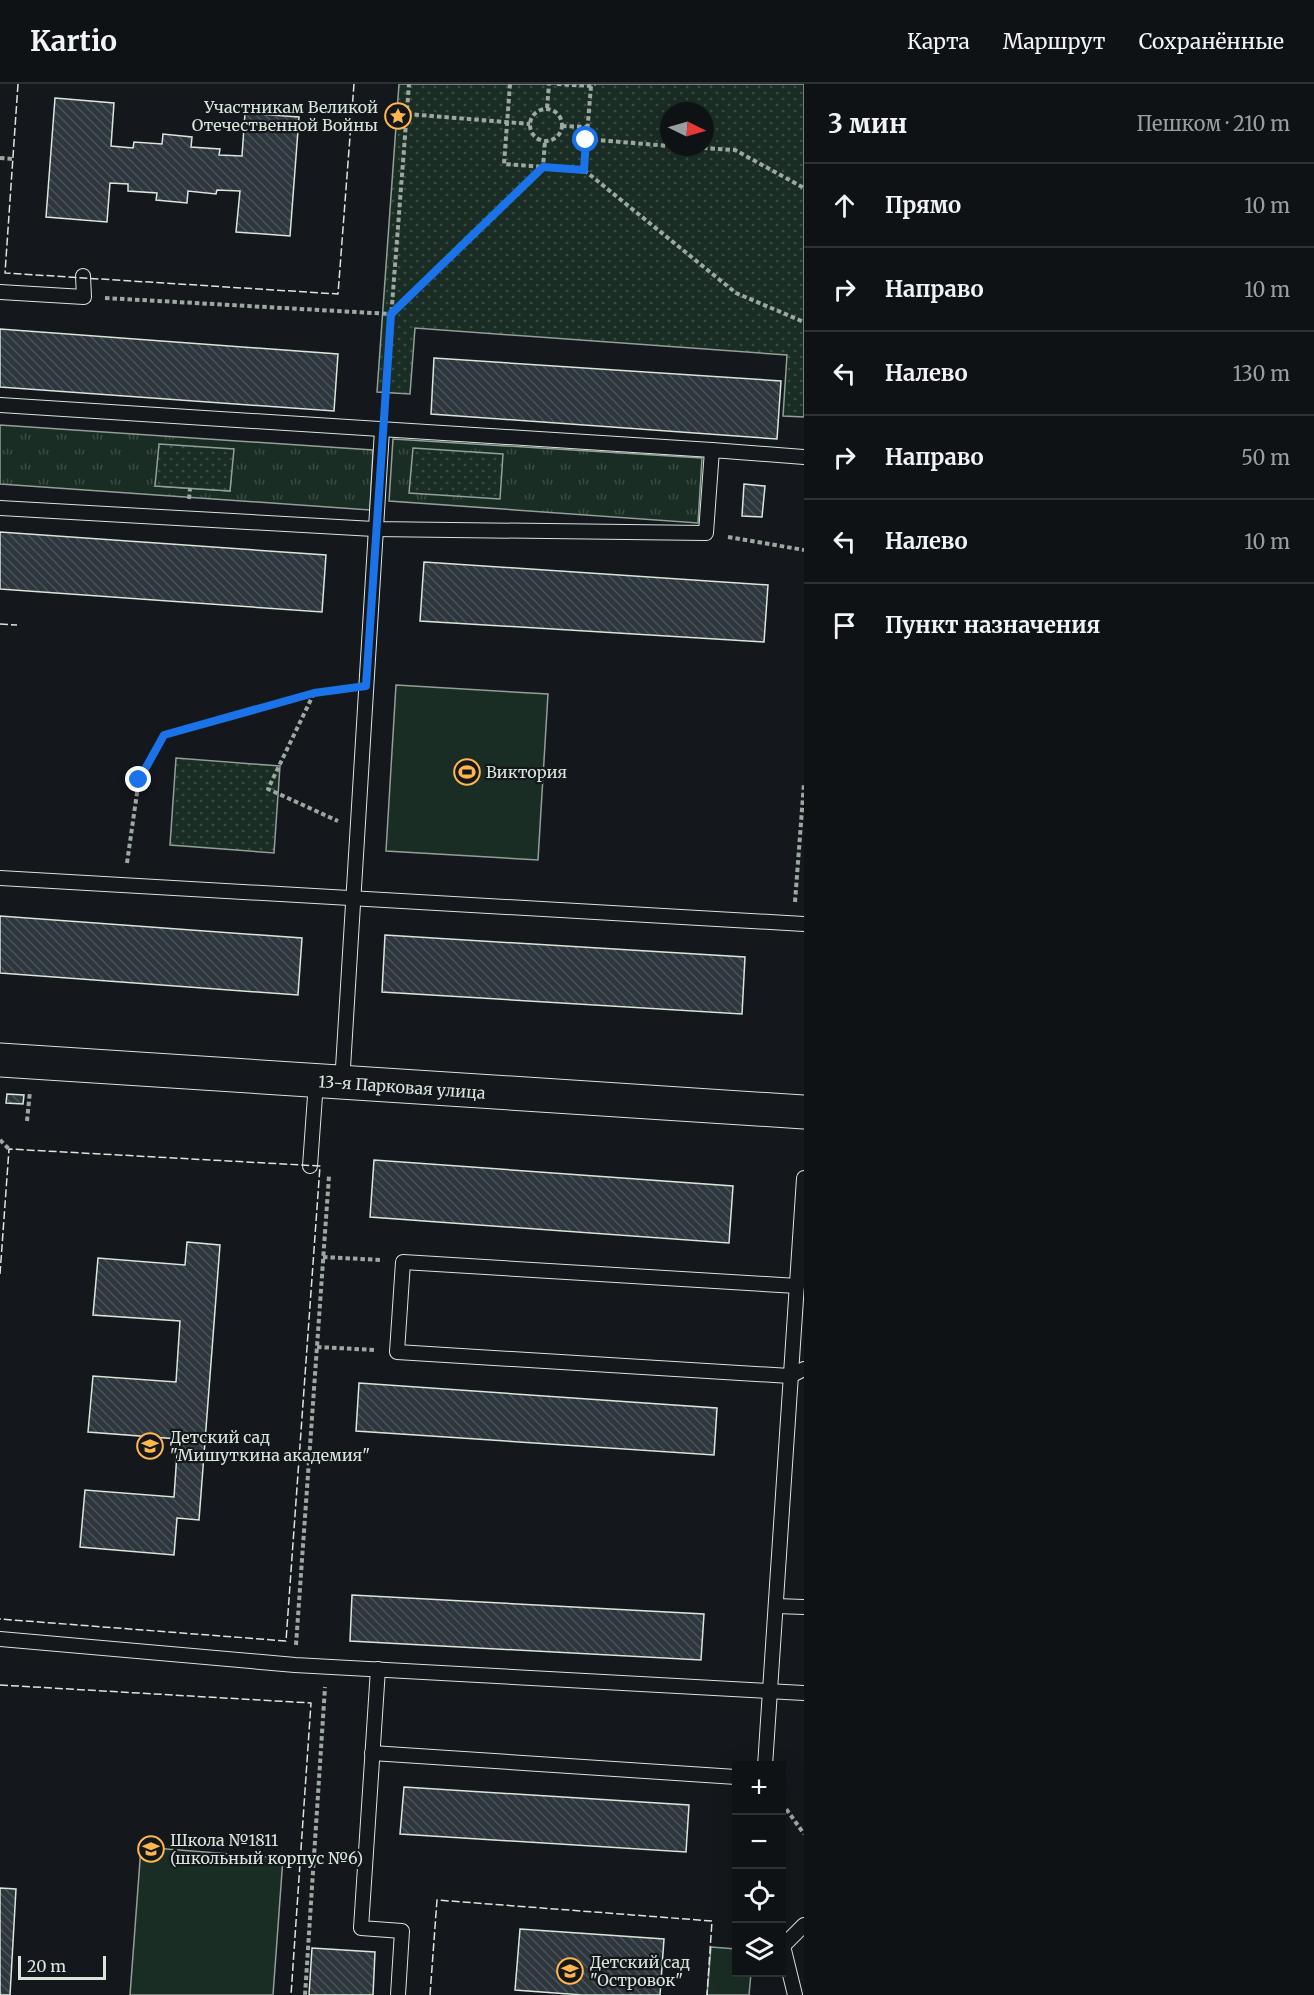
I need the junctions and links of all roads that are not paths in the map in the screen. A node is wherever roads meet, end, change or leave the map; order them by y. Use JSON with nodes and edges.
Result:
{"nodes":[{"id":1,"x":84,"y":276,"type":"dead end"},
{"id":2,"x":0,"y":292,"type":"edge"},
{"id":3,"x":0,"y":405,"type":"edge"},
{"id":4,"x":382,"y":430,"type":"junction"},
{"id":5,"x":712,"y":450,"type":"junction"},
{"id":6,"x":804,"y":457,"type":"edge"},
{"id":7,"x":0,"y":508,"type":"edge"},
{"id":8,"x":374,"y":529,"type":"junction"},
{"id":9,"x":0,"y":878,"type":"edge"},
{"id":10,"x":355,"y":899,"type":"junction"},
{"id":11,"x":799,"y":924,"type":"edge"},
{"id":12,"x":0,"y":1060,"type":"edge"},
{"id":13,"x":329,"y":1083,"type":"junction"},
{"id":14,"x":804,"y":1112,"type":"edge"},
{"id":15,"x":310,"y":1166,"type":"dead end"},
{"id":16,"x":804,"y":1178,"type":"edge"},
{"id":17,"x":799,"y":1279,"type":"edge"},
{"id":18,"x":804,"y":1369,"type":"edge"},
{"id":19,"x":790,"y":1376,"type":"junction"},
{"id":20,"x":776,"y":1606,"type":"junction"},
{"id":21,"x":804,"y":1607,"type":"edge"},
{"id":22,"x":0,"y":1639,"type":"edge"},
{"id":23,"x":378,"y":1669,"type":"junction"},
{"id":24,"x":770,"y":1692,"type":"junction"},
{"id":25,"x":804,"y":1693,"type":"edge"},
{"id":26,"x":372,"y":1753,"type":"junction"},
{"id":27,"x":765,"y":1761,"type":"edge"},
{"id":28,"x":732,"y":1776,"type":"edge"},
{"id":29,"x":804,"y":1925,"type":"edge"},
{"id":30,"x":398,"y":1995,"type":"edge"},
{"id":31,"x":795,"y":1995,"type":"edge"}],
"edges":[{"from":1,"to":2,"type":"lane"},
{"from":3,"to":4,"type":"lane"},
{"from":4,"to":5,"type":"lane"},
{"from":4,"to":8,"type":"lane"},
{"from":5,"to":6,"type":"lane"},
{"from":5,"to":8,"type":"lane"},
{"from":7,"to":8,"type":"lane"},
{"from":8,"to":10,"type":"lane"},
{"from":9,"to":10,"type":"lane"},
{"from":10,"to":11,"type":"lane"},
{"from":10,"to":13,"type":"lane"},
{"from":12,"to":13,"type":"street","name":"13-я Парковая улица"},
{"from":13,"to":14,"type":"street","name":"13-я Парковая улица"},
{"from":13,"to":15,"type":"lane"},
{"from":16,"to":17,"type":"lane"},
{"from":17,"to":19,"type":"lane"},
{"from":17,"to":19,"type":"lane"},
{"from":18,"to":19,"type":"lane"},
{"from":19,"to":20,"type":"lane"},
{"from":20,"to":21,"type":"lane"},
{"from":20,"to":24,"type":"lane"},
{"from":22,"to":23,"type":"lane"},
{"from":23,"to":24,"type":"lane"},
{"from":23,"to":26,"type":"lane"},
{"from":24,"to":25,"type":"lane"},
{"from":24,"to":27,"type":"lane"},
{"from":26,"to":28,"type":"lane"},
{"from":26,"to":30,"type":"lane"},
{"from":29,"to":31,"type":"lane"}]}
